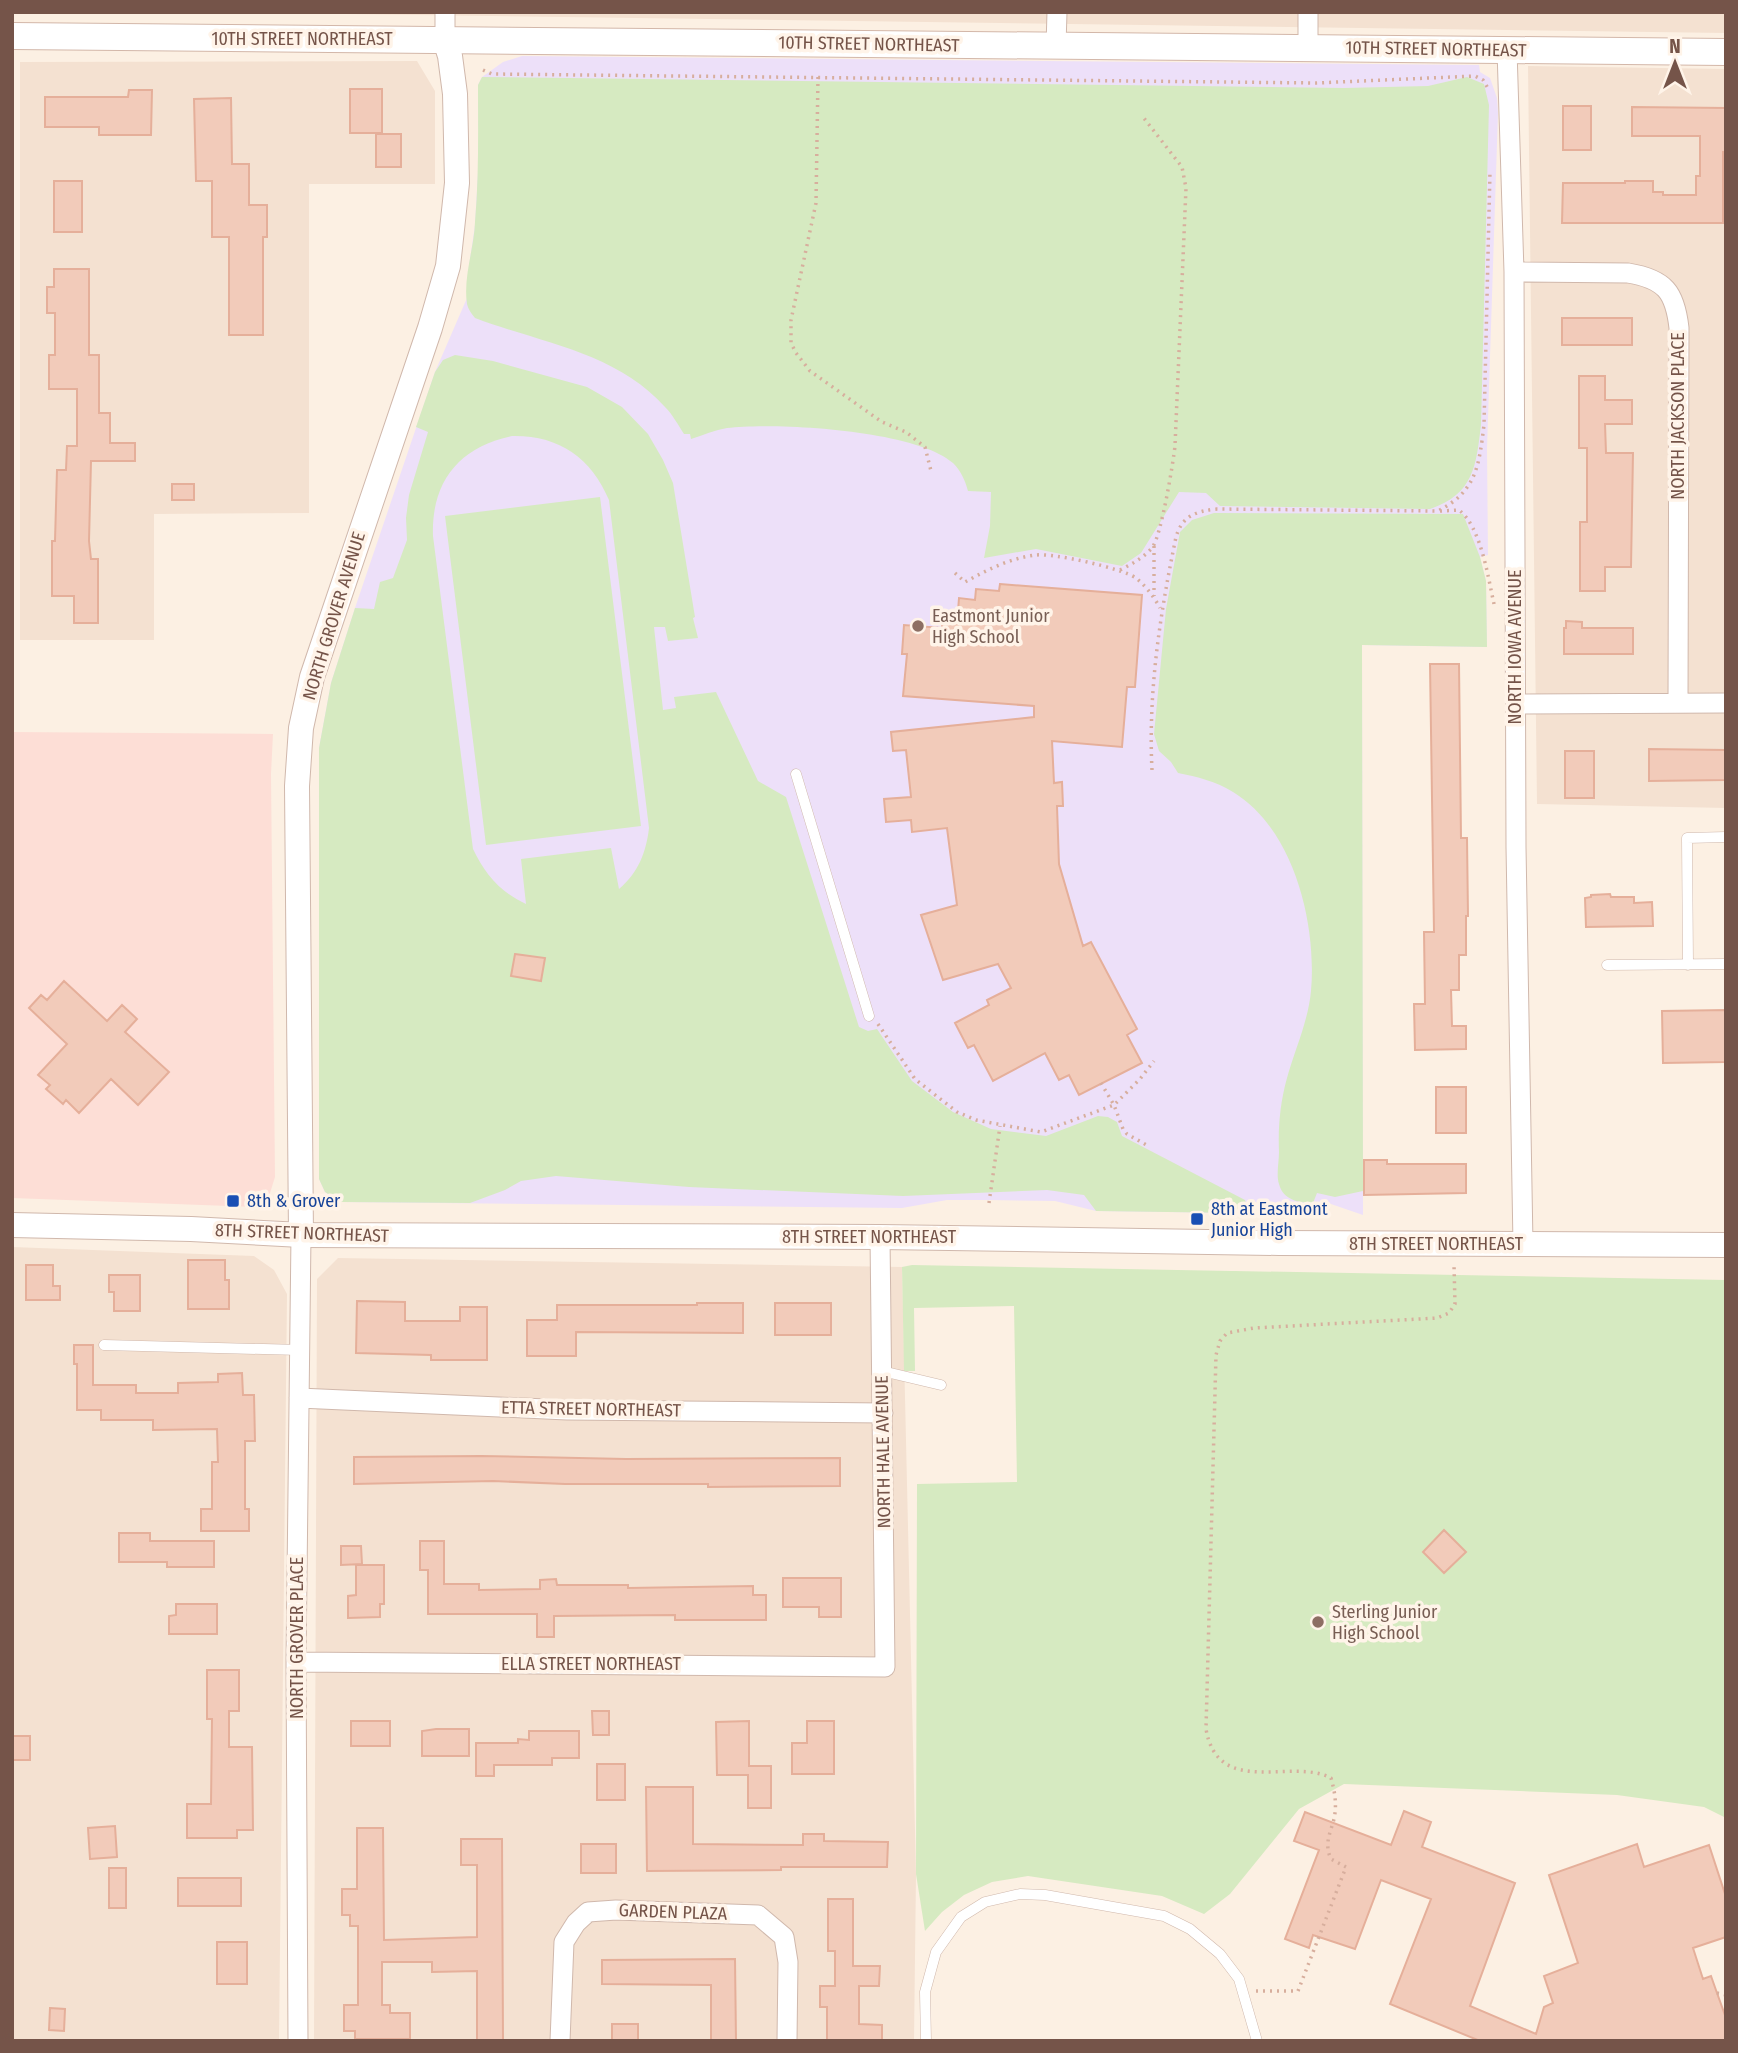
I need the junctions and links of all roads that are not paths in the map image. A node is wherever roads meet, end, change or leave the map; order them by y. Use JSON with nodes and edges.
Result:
{"nodes":[{"id":1,"x":445,"y":12,"type":"edge"},
{"id":2,"x":1057,"y":12,"type":"edge"},
{"id":3,"x":1308,"y":12,"type":"edge"},
{"id":4,"x":12,"y":36,"type":"edge"},
{"id":5,"x":445,"y":40,"type":"junction"},
{"id":6,"x":1056,"y":46,"type":"junction"},
{"id":7,"x":1308,"y":47,"type":"junction"},
{"id":8,"x":1507,"y":50,"type":"junction"},
{"id":9,"x":1726,"y":52,"type":"edge"},
{"id":10,"x":1514,"y":272,"type":"junction"},
{"id":11,"x":1678,"y":702,"type":"junction"},
{"id":12,"x":1726,"y":703,"type":"edge"},
{"id":13,"x":1516,"y":704,"type":"junction"},
{"id":14,"x":796,"y":774,"type":"dead end"},
{"id":15,"x":1726,"y":837,"type":"edge"},
{"id":16,"x":1726,"y":964,"type":"edge"},
{"id":17,"x":1607,"y":965,"type":"dead end"},
{"id":18,"x":1688,"y":965,"type":"junction"},
{"id":19,"x":869,"y":1016,"type":"road end"},
{"id":20,"x":12,"y":1225,"type":"edge"},
{"id":21,"x":300,"y":1235,"type":"junction"},
{"id":22,"x":880,"y":1237,"type":"junction"},
{"id":23,"x":1523,"y":1244,"type":"junction"},
{"id":24,"x":1726,"y":1245,"type":"edge"},
{"id":25,"x":104,"y":1345,"type":"dead end"},
{"id":26,"x":300,"y":1350,"type":"junction"},
{"id":27,"x":882,"y":1371,"type":"junction"},
{"id":28,"x":941,"y":1385,"type":"dead end"},
{"id":29,"x":299,"y":1398,"type":"junction"},
{"id":30,"x":883,"y":1413,"type":"junction"},
{"id":31,"x":296,"y":1662,"type":"junction"},
{"id":32,"x":886,"y":1667,"type":"joint"},
{"id":33,"x":298,"y":2041,"type":"edge"},
{"id":34,"x":559,"y":2041,"type":"edge"},
{"id":35,"x":787,"y":2041,"type":"edge"},
{"id":36,"x":926,"y":2041,"type":"edge"},
{"id":37,"x":1257,"y":2041,"type":"edge"}],
"edges":[{"from":1,"to":5,"type":"street","name":"NORTH GROVER AVENUE"},
{"from":2,"to":6,"type":"street"},
{"from":3,"to":7,"type":"street"},
{"from":4,"to":5,"type":"main road","name":"10TH STREET NORTHEAST"},
{"from":5,"to":6,"type":"main road","name":"10TH STREET NORTHEAST"},
{"from":5,"to":21,"type":"street","name":"NORTH GROVER AVENUE"},
{"from":6,"to":7,"type":"main road","name":"10TH STREET NORTHEAST"},
{"from":7,"to":8,"type":"main road","name":"10TH STREET NORTHEAST"},
{"from":8,"to":9,"type":"main road","name":"10TH STREET NORTHEAST"},
{"from":8,"to":10,"type":"street","name":"NORTH IOWA AVENUE"},
{"from":10,"to":11,"type":"street","name":"NORTH JACKSON PLACE"},
{"from":10,"to":13,"type":"street","name":"NORTH IOWA AVENUE"},
{"from":11,"to":12,"type":"street"},
{"from":11,"to":13,"type":"street"},
{"from":13,"to":23,"type":"street","name":"NORTH IOWA AVENUE"},
{"from":14,"to":19,"type":"lane"},
{"from":15,"to":18,"type":"lane"},
{"from":16,"to":18,"type":"lane"},
{"from":17,"to":18,"type":"lane"},
{"from":20,"to":21,"type":"street","name":"8TH STREET NORTHEAST"},
{"from":21,"to":22,"type":"street","name":"8TH STREET NORTHEAST"},
{"from":21,"to":26,"type":"street","name":"NORTH GROVER PLACE"},
{"from":22,"to":23,"type":"street","name":"8TH STREET NORTHEAST"},
{"from":22,"to":27,"type":"street","name":"NORTH HALE AVENUE"},
{"from":23,"to":24,"type":"street","name":"8TH STREET NORTHEAST"},
{"from":25,"to":26,"type":"lane"},
{"from":26,"to":29,"type":"street","name":"NORTH GROVER PLACE"},
{"from":27,"to":28,"type":"lane"},
{"from":27,"to":30,"type":"street","name":"NORTH HALE AVENUE"},
{"from":29,"to":30,"type":"street","name":"ETTA STREET NORTHEAST"},
{"from":29,"to":31,"type":"street","name":"NORTH GROVER PLACE"},
{"from":30,"to":32,"type":"street","name":"NORTH HALE AVENUE"},
{"from":31,"to":32,"type":"street","name":"ELLA STREET NORTHEAST"},
{"from":31,"to":33,"type":"street","name":"NORTH GROVER PLACE"},
{"from":34,"to":35,"type":"street","name":"GARDEN PLAZA"},
{"from":36,"to":37,"type":"lane"}]}
